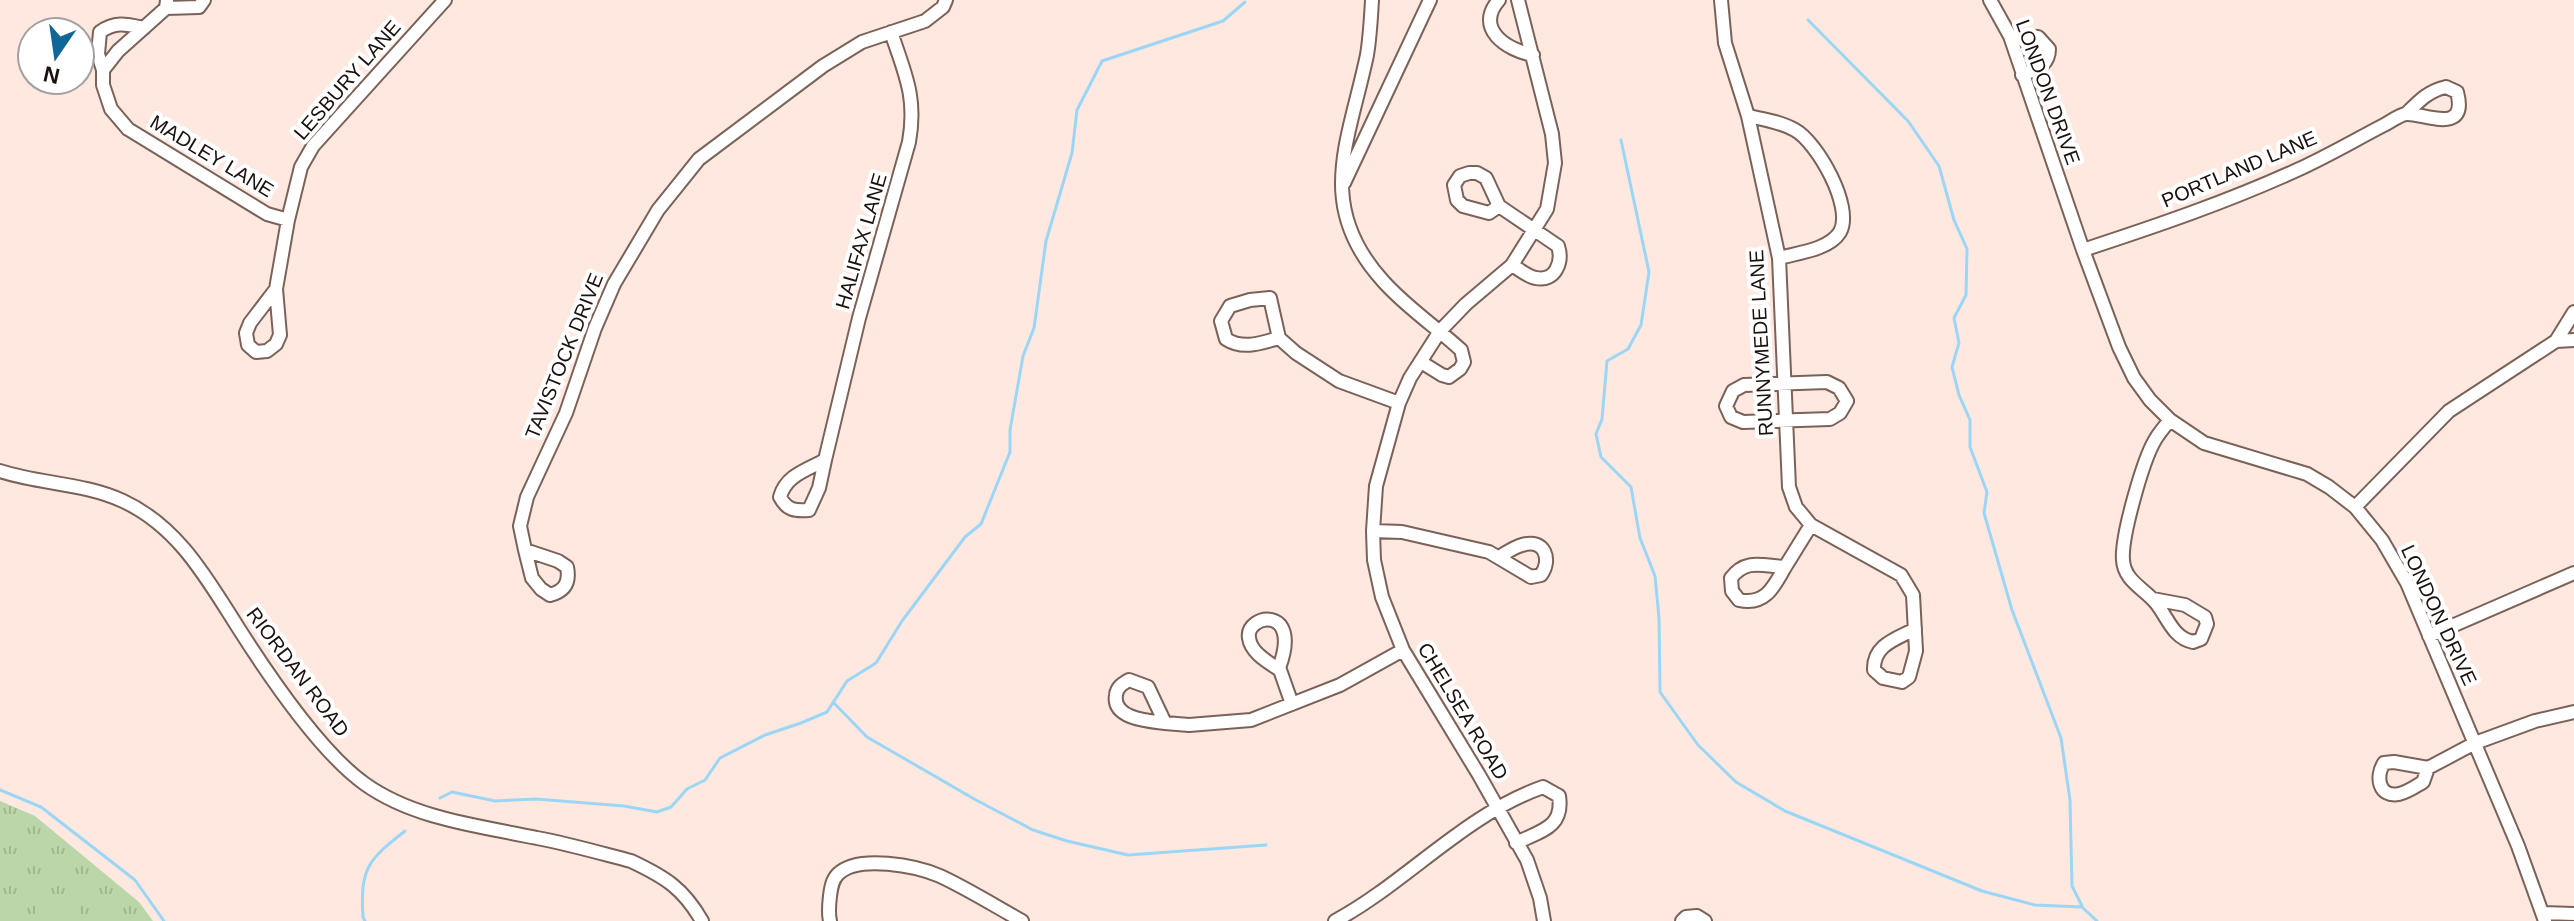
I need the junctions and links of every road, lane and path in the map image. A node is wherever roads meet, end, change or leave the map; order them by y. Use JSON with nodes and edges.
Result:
{"nodes":[{"id":1,"x":204,"y":0,"type":"edge"},
{"id":2,"x":445,"y":0,"type":"edge"},
{"id":3,"x":946,"y":0,"type":"edge"},
{"id":4,"x":1372,"y":0,"type":"edge"},
{"id":5,"x":1430,"y":0,"type":"edge"},
{"id":6,"x":1499,"y":0,"type":"edge"},
{"id":7,"x":1518,"y":0,"type":"edge"},
{"id":8,"x":1721,"y":0,"type":"edge"},
{"id":9,"x":1990,"y":0,"type":"edge"},
{"id":10,"x":167,"y":4,"type":"edge"},
{"id":11,"x":144,"y":28,"type":"junction"},
{"id":12,"x":891,"y":32,"type":"junction"},
{"id":13,"x":2010,"y":36,"type":"junction"},
{"id":14,"x":1533,"y":55,"type":"junction"},
{"id":15,"x":103,"y":70,"type":"junction"},
{"id":16,"x":2022,"y":75,"type":"junction"},
{"id":17,"x":2406,"y":114,"type":"dead end"},
{"id":18,"x":1748,"y":116,"type":"junction"},
{"id":19,"x":1341,"y":189,"type":"junction"},
{"id":20,"x":1499,"y":206,"type":"dead end"},
{"id":21,"x":288,"y":220,"type":"junction"},
{"id":22,"x":1535,"y":230,"type":"junction"},
{"id":23,"x":2083,"y":250,"type":"junction"},
{"id":24,"x":1779,"y":258,"type":"junction"},
{"id":25,"x":1512,"y":265,"type":"junction"},
{"id":26,"x":276,"y":289,"type":"junction"},
{"id":27,"x":2574,"y":312,"type":"edge"},
{"id":28,"x":1440,"y":331,"type":"junction"},
{"id":29,"x":1279,"y":338,"type":"junction"},
{"id":30,"x":2574,"y":340,"type":"edge"},
{"id":31,"x":2556,"y":341,"type":"junction"},
{"id":32,"x":1421,"y":362,"type":"junction"},
{"id":33,"x":1785,"y":383,"type":"junction"},
{"id":34,"x":1399,"y":403,"type":"junction"},
{"id":35,"x":1786,"y":420,"type":"junction"},
{"id":36,"x":2170,"y":420,"type":"junction"},
{"id":37,"x":825,"y":460,"type":"dead end"},
{"id":38,"x":4,"y":475,"type":"edge"},
{"id":39,"x":2355,"y":507,"type":"junction"},
{"id":40,"x":1811,"y":525,"type":"junction"},
{"id":41,"x":1373,"y":531,"type":"junction"},
{"id":42,"x":525,"y":550,"type":"dead end"},
{"id":43,"x":1499,"y":557,"type":"dead end"},
{"id":44,"x":1785,"y":567,"type":"dead end"},
{"id":45,"x":2574,"y":573,"type":"edge"},
{"id":46,"x":2153,"y":599,"type":"dead end"},
{"id":47,"x":1915,"y":629,"type":"junction"},
{"id":48,"x":2429,"y":636,"type":"junction"},
{"id":49,"x":1403,"y":650,"type":"junction"},
{"id":50,"x":1280,"y":670,"type":"dead end"},
{"id":51,"x":1292,"y":704,"type":"junction"},
{"id":52,"x":2574,"y":712,"type":"edge"},
{"id":53,"x":1165,"y":723,"type":"dead end"},
{"id":54,"x":2475,"y":743,"type":"junction"},
{"id":55,"x":2428,"y":768,"type":"dead end"},
{"id":56,"x":1497,"y":808,"type":"junction"},
{"id":57,"x":1516,"y":843,"type":"junction"},
{"id":58,"x":2574,"y":914,"type":"edge"},
{"id":59,"x":2544,"y":917,"type":"edge"},
{"id":60,"x":1340,"y":920,"type":"edge"},
{"id":61,"x":702,"y":921,"type":"edge"},
{"id":62,"x":830,"y":921,"type":"edge"},
{"id":63,"x":1022,"y":921,"type":"edge"},
{"id":64,"x":1544,"y":921,"type":"edge"},
{"id":65,"x":1682,"y":921,"type":"edge"},
{"id":66,"x":1705,"y":921,"type":"edge"}],
"edges":[{"from":1,"to":10,"type":"street"},
{"from":2,"to":21,"type":"street","name":"LESBURY LANE"},
{"from":3,"to":12,"type":"street","name":"TAVISTOCK DRIVE"},
{"from":4,"to":19,"type":"street"},
{"from":5,"to":19,"type":"street"},
{"from":6,"to":14,"type":"street"},
{"from":7,"to":14,"type":"street","name":"CHELSEA ROAD"},
{"from":8,"to":18,"type":"street","name":"RUNNYMEDE LANE"},
{"from":9,"to":13,"type":"street","name":"LONDON DRIVE"},
{"from":10,"to":11,"type":"street"},
{"from":11,"to":15,"type":"street"},
{"from":11,"to":15,"type":"street","name":"MADLEY LANE"},
{"from":12,"to":37,"type":"street","name":"HALIFAX LANE"},
{"from":12,"to":42,"type":"street","name":"TAVISTOCK DRIVE"},
{"from":13,"to":16,"type":"street","name":"LONDON DRIVE"},
{"from":13,"to":16,"type":"street"},
{"from":14,"to":22,"type":"street","name":"CHELSEA ROAD"},
{"from":15,"to":21,"type":"street","name":"MADLEY LANE"},
{"from":16,"to":23,"type":"street","name":"LONDON DRIVE"},
{"from":17,"to":23,"type":"street","name":"PORTLAND LANE"},
{"from":18,"to":24,"type":"street","name":"RUNNYMEDE LANE"},
{"from":18,"to":24,"type":"street"},
{"from":19,"to":28,"type":"street"},
{"from":20,"to":22,"type":"street"},
{"from":21,"to":26,"type":"street","name":"LESBURY LANE"},
{"from":22,"to":25,"type":"street","name":"CHELSEA ROAD"},
{"from":22,"to":25,"type":"street"},
{"from":23,"to":36,"type":"street","name":"LONDON DRIVE"},
{"from":24,"to":33,"type":"street","name":"RUNNYMEDE LANE"},
{"from":25,"to":28,"type":"street","name":"CHELSEA ROAD"},
{"from":26,"to":26,"type":"street","name":"LESBURY LANE"},
{"from":27,"to":31,"type":"street"},
{"from":28,"to":32,"type":"street","name":"CHELSEA ROAD"},
{"from":28,"to":32,"type":"street"},
{"from":29,"to":29,"type":"street"},
{"from":29,"to":34,"type":"street"},
{"from":30,"to":31,"type":"street"},
{"from":31,"to":39,"type":"street"},
{"from":32,"to":34,"type":"street","name":"CHELSEA ROAD"},
{"from":33,"to":35,"type":"street","name":"RUNNYMEDE LANE"},
{"from":33,"to":35,"type":"street"},
{"from":33,"to":35,"type":"street"},
{"from":34,"to":41,"type":"street","name":"CHELSEA ROAD"},
{"from":35,"to":40,"type":"street","name":"RUNNYMEDE LANE"},
{"from":36,"to":39,"type":"street","name":"LONDON DRIVE"},
{"from":36,"to":46,"type":"street"},
{"from":38,"to":61,"type":"street","name":"RIORDAN ROAD"},
{"from":39,"to":48,"type":"street","name":"LONDON DRIVE"},
{"from":40,"to":44,"type":"street"},
{"from":40,"to":47,"type":"street","name":"RUNNYMEDE LANE"},
{"from":41,"to":43,"type":"street"},
{"from":41,"to":49,"type":"street","name":"CHELSEA ROAD"},
{"from":45,"to":48,"type":"street"},
{"from":47,"to":47,"type":"street","name":"RUNNYMEDE LANE"},
{"from":48,"to":54,"type":"street","name":"LONDON DRIVE"},
{"from":49,"to":51,"type":"street"},
{"from":49,"to":56,"type":"street","name":"CHELSEA ROAD"},
{"from":50,"to":51,"type":"street"},
{"from":51,"to":53,"type":"street"},
{"from":52,"to":54,"type":"street"},
{"from":54,"to":55,"type":"street"},
{"from":54,"to":59,"type":"street","name":"LONDON DRIVE"},
{"from":56,"to":57,"type":"street","name":"CHELSEA ROAD"},
{"from":56,"to":57,"type":"street"},
{"from":56,"to":60,"type":"street"},
{"from":57,"to":64,"type":"street","name":"CHELSEA ROAD"},
{"from":58,"to":59,"type":"street"},
{"from":62,"to":63,"type":"street"},
{"from":65,"to":66,"type":"street"}]}
